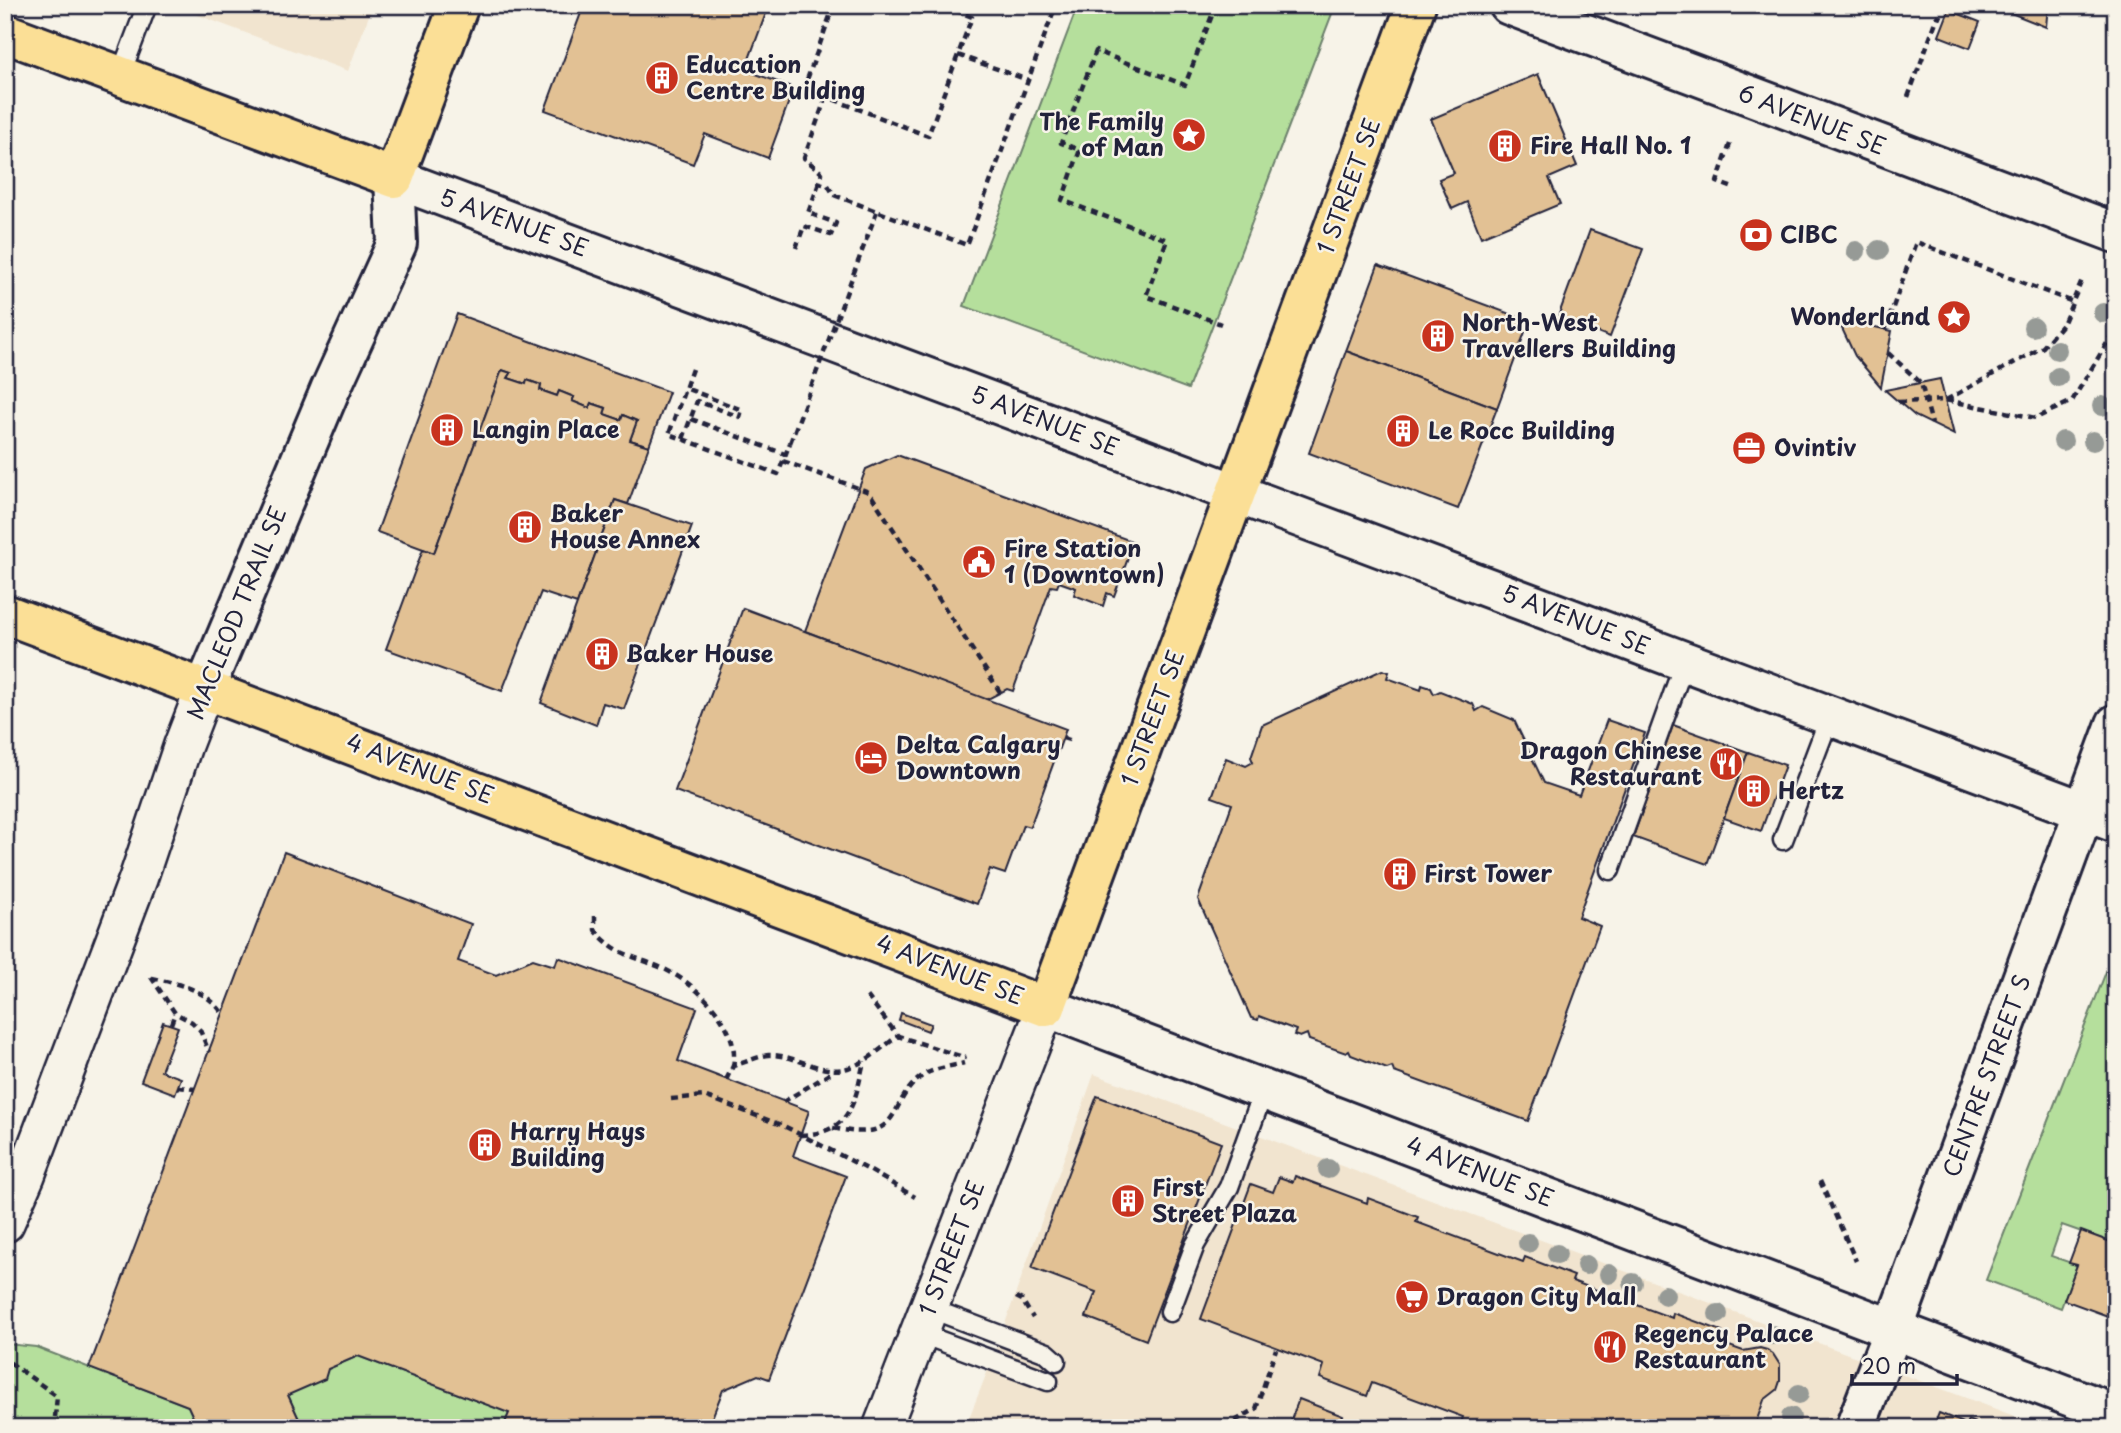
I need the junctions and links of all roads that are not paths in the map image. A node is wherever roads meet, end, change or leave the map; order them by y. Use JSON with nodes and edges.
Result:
{"nodes":[{"id":1,"x":147,"y":5,"type":"edge"},
{"id":2,"x":459,"y":5,"type":"edge"},
{"id":3,"x":1416,"y":5,"type":"edge"},
{"id":4,"x":1509,"y":5,"type":"edge"},
{"id":5,"x":5,"y":33,"type":"edge"},
{"id":6,"x":120,"y":76,"type":"junction"},
{"id":7,"x":394,"y":178,"type":"junction"},
{"id":8,"x":2116,"y":233,"type":"edge"},
{"id":9,"x":1236,"y":492,"type":"junction"},
{"id":10,"x":5,"y":614,"type":"edge"},
{"id":11,"x":1685,"y":662,"type":"junction"},
{"id":12,"x":205,"y":688,"type":"junction"},
{"id":13,"x":1830,"y":716,"type":"junction"},
{"id":14,"x":2116,"y":724,"type":"edge"},
{"id":15,"x":2100,"y":817,"type":"edge"},
{"id":16,"x":1783,"y":840,"type":"dead end"},
{"id":17,"x":1610,"y":870,"type":"dead end"},
{"id":18,"x":1046,"y":1007,"type":"junction"},
{"id":19,"x":1264,"y":1090,"type":"junction"},
{"id":20,"x":5,"y":1223,"type":"edge"},
{"id":21,"x":1170,"y":1312,"type":"dead end"},
{"id":22,"x":924,"y":1321,"type":"junction"},
{"id":23,"x":1893,"y":1330,"type":"junction"},
{"id":24,"x":1056,"y":1361,"type":"dead end"},
{"id":25,"x":1048,"y":1381,"type":"dead end"},
{"id":26,"x":2116,"y":1414,"type":"edge"},
{"id":27,"x":882,"y":1428,"type":"edge"},
{"id":28,"x":1855,"y":1428,"type":"edge"}],
"edges":[{"from":1,"to":6,"type":"lane"},
{"from":2,"to":7,"type":"main road","name":"MACLEOD TRAIL SE"},
{"from":3,"to":9,"type":"main road","name":"1 STREET SE"},
{"from":4,"to":8,"type":"main road","name":"6 AVENUE SE"},
{"from":5,"to":6,"type":"main road","name":"5 AVENUE SE"},
{"from":6,"to":7,"type":"main road","name":"5 AVENUE SE"},
{"from":7,"to":9,"type":"main road","name":"5 AVENUE SE"},
{"from":7,"to":12,"type":"main road","name":"MACLEOD TRAIL SE"},
{"from":9,"to":11,"type":"main road","name":"5 AVENUE SE"},
{"from":9,"to":18,"type":"main road","name":"1 STREET SE"},
{"from":10,"to":12,"type":"main road","name":"4 AVENUE SE"},
{"from":11,"to":13,"type":"main road","name":"5 AVENUE SE"},
{"from":11,"to":17,"type":"lane"},
{"from":12,"to":18,"type":"main road","name":"4 AVENUE SE"},
{"from":12,"to":20,"type":"street","name":"MACLEOD TRAIL SE"},
{"from":13,"to":15,"type":"main road","name":"5 AVENUE SE"},
{"from":13,"to":16,"type":"lane"},
{"from":14,"to":15,"type":"main road","name":"CENTRE STREET S"},
{"from":15,"to":23,"type":"main road","name":"CENTRE STREET S"},
{"from":18,"to":19,"type":"main road","name":"4 AVENUE SE"},
{"from":18,"to":22,"type":"street","name":"1 STREET SE"},
{"from":19,"to":21,"type":"lane"},
{"from":19,"to":23,"type":"main road","name":"4 AVENUE SE"},
{"from":22,"to":24,"type":"lane"},
{"from":22,"to":25,"type":"lane"},
{"from":22,"to":27,"type":"street","name":"1 STREET SE"},
{"from":23,"to":26,"type":"main road","name":"4 AVENUE SE"},
{"from":23,"to":28,"type":"main road","name":"CENTRE STREET S"}]}
